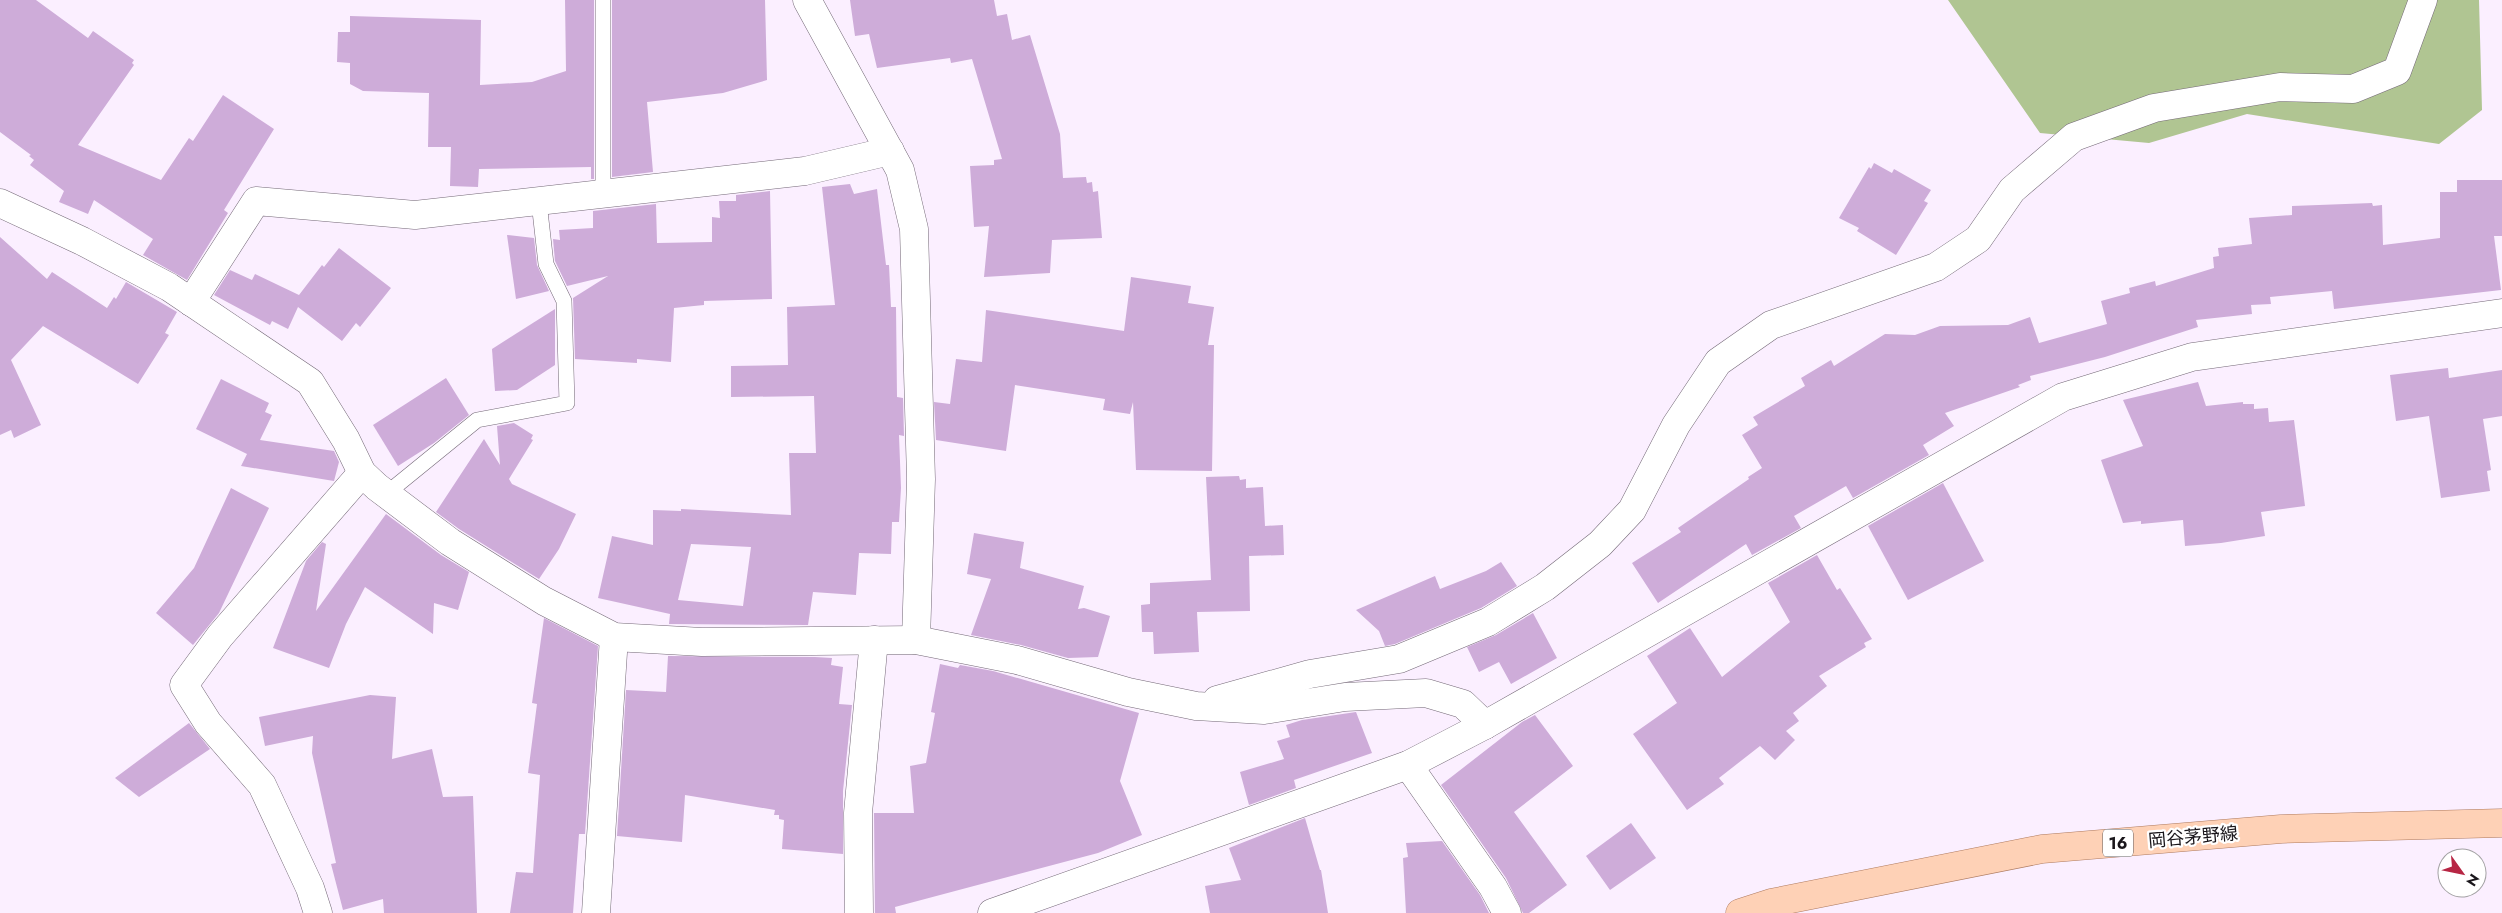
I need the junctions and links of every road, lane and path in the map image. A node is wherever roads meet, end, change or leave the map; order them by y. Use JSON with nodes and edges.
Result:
{"nodes":[{"id":1,"x":603,"y":0,"type":"edge"},
{"id":2,"x":807,"y":0,"type":"edge"},
{"id":3,"x":2423,"y":0,"type":"edge"},
{"id":4,"x":890,"y":151,"type":"junction"},
{"id":5,"x":603,"y":193,"type":"junction"},
{"id":6,"x":539,"y":202,"type":"junction"},
{"id":7,"x":0,"y":203,"type":"edge"},
{"id":8,"x":190,"y":302,"type":"junction"},
{"id":9,"x":2502,"y":313,"type":"edge"},
{"id":10,"x":362,"y":473,"type":"junction"},
{"id":11,"x":386,"y":494,"type":"junction"},
{"id":12,"x":614,"y":637,"type":"junction"},
{"id":13,"x":874,"y":640,"type":"junction"},
{"id":14,"x":916,"y":640,"type":"junction"},
{"id":15,"x":1196,"y":706,"type":"junction"},
{"id":16,"x":1485,"y":725,"type":"junction"},
{"id":17,"x":1408,"y":765,"type":"junction"},
{"id":18,"x":2502,"y":822,"type":"edge"},
{"id":19,"x":318,"y":913,"type":"edge"},
{"id":20,"x":596,"y":913,"type":"edge"},
{"id":21,"x":859,"y":913,"type":"edge"},
{"id":22,"x":992,"y":913,"type":"edge"},
{"id":23,"x":1507,"y":913,"type":"edge"},
{"id":24,"x":1740,"y":913,"type":"edge"}],
"edges":[{"from":1,"to":5,"type":"lane"},
{"from":2,"to":4,"type":"street"},
{"from":3,"to":15,"type":"street"},
{"from":4,"to":5,"type":"street"},
{"from":4,"to":14,"type":"street"},
{"from":5,"to":6,"type":"street"},
{"from":6,"to":8,"type":"street"},
{"from":6,"to":11,"type":"lane"},
{"from":7,"to":8,"type":"street"},
{"from":8,"to":10,"type":"street"},
{"from":9,"to":16,"type":"street"},
{"from":10,"to":11,"type":"street"},
{"from":10,"to":19,"type":"street"},
{"from":11,"to":12,"type":"street"},
{"from":12,"to":13,"type":"street"},
{"from":12,"to":20,"type":"street"},
{"from":13,"to":14,"type":"street"},
{"from":13,"to":21,"type":"street"},
{"from":14,"to":15,"type":"street"},
{"from":15,"to":16,"type":"street"},
{"from":16,"to":17,"type":"street"},
{"from":17,"to":22,"type":"street"},
{"from":17,"to":23,"type":"street"},
{"from":18,"to":24,"type":"main road","name":"岡谷茅野線","number":"16"}]}
